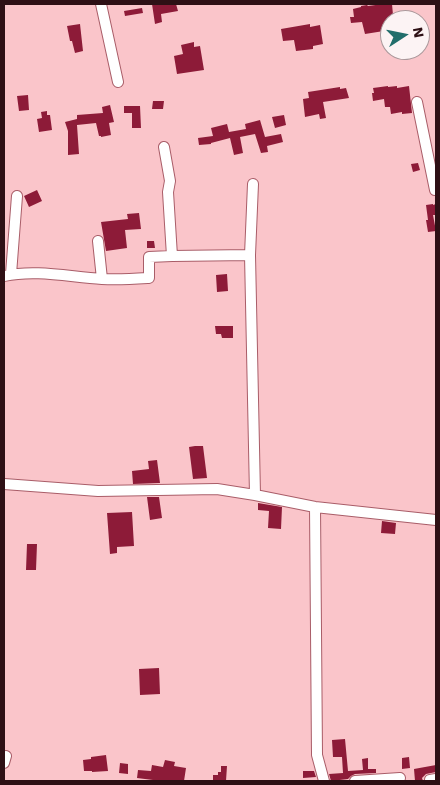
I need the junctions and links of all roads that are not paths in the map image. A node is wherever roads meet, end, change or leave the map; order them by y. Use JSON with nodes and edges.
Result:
{"nodes":[{"id":1,"x":101,"y":4,"type":"edge"},
{"id":2,"x":118,"y":82,"type":"dead end"},
{"id":3,"x":417,"y":102,"type":"dead end"},
{"id":4,"x":164,"y":147,"type":"dead end"},
{"id":5,"x":253,"y":184,"type":"dead end"},
{"id":6,"x":436,"y":190,"type":"edge"},
{"id":7,"x":17,"y":196,"type":"dead end"},
{"id":8,"x":98,"y":241,"type":"dead end"},
{"id":9,"x":250,"y":254,"type":"junction"},
{"id":10,"x":172,"y":256,"type":"junction"},
{"id":11,"x":7,"y":275,"type":"edge"},
{"id":12,"x":102,"y":279,"type":"junction"},
{"id":13,"x":4,"y":484,"type":"edge"},
{"id":14,"x":255,"y":494,"type":"junction"},
{"id":15,"x":315,"y":507,"type":"junction"},
{"id":16,"x":436,"y":520,"type":"edge"},
{"id":17,"x":400,"y":778,"type":"dead end"},
{"id":18,"x":436,"y":779,"type":"edge"},
{"id":19,"x":324,"y":781,"type":"edge"},
{"id":20,"x":355,"y":781,"type":"edge"},
{"id":21,"x":430,"y":781,"type":"edge"}],
"edges":[{"from":1,"to":2,"type":"street"},
{"from":3,"to":6,"type":"street"},
{"from":4,"to":10,"type":"street"},
{"from":5,"to":9,"type":"street"},
{"from":7,"to":11,"type":"street"},
{"from":8,"to":12,"type":"street"},
{"from":9,"to":10,"type":"street"},
{"from":9,"to":14,"type":"street"},
{"from":10,"to":12,"type":"street"},
{"from":11,"to":12,"type":"street"},
{"from":13,"to":14,"type":"street"},
{"from":14,"to":15,"type":"street"},
{"from":15,"to":16,"type":"street"},
{"from":15,"to":19,"type":"street"},
{"from":17,"to":20,"type":"street"},
{"from":18,"to":21,"type":"street"}]}
